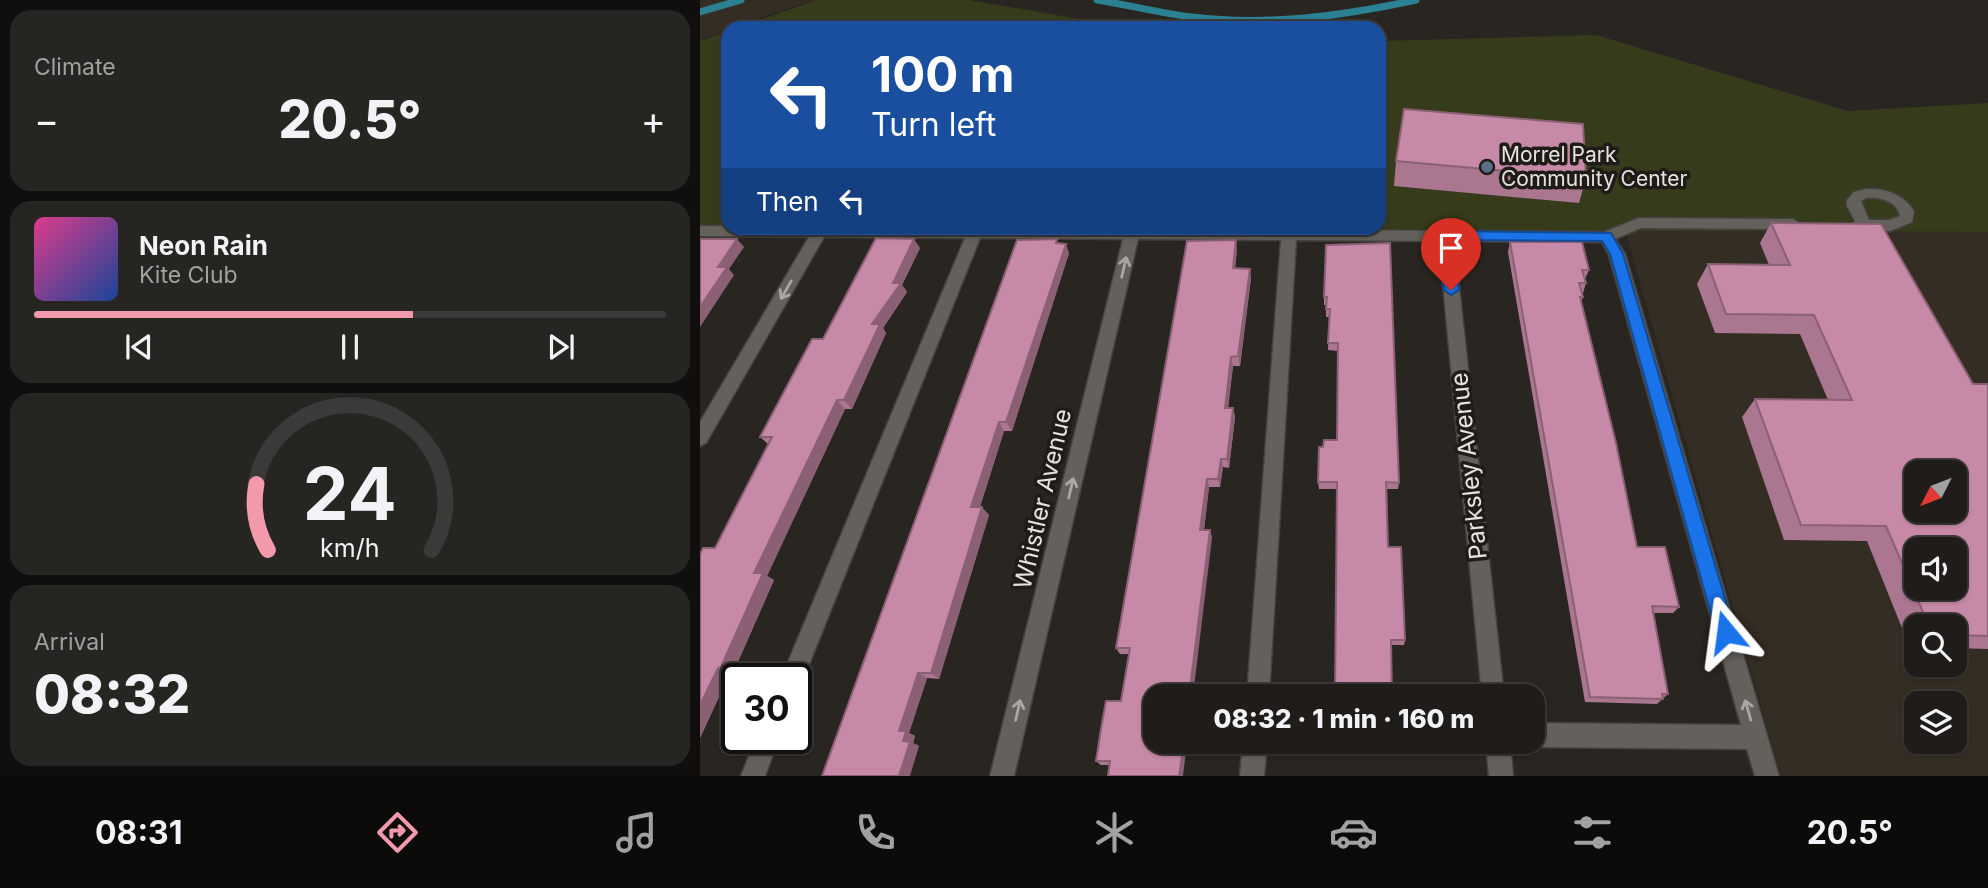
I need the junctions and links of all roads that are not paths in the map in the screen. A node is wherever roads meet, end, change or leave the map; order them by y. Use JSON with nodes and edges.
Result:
{"nodes":[{"id":1,"x":1811,"y":225,"type":"edge"},
{"id":2,"x":1838,"y":225,"type":"edge"},
{"id":3,"x":1864,"y":225,"type":"edge"},
{"id":4,"x":700,"y":230,"type":"edge"},
{"id":5,"x":721,"y":230,"type":"edge"},
{"id":6,"x":818,"y":235,"type":"edge"},
{"id":7,"x":974,"y":235,"type":"edge"},
{"id":8,"x":1132,"y":235,"type":"edge"},
{"id":9,"x":1289,"y":235,"type":"edge"},
{"id":10,"x":1386,"y":235,"type":"edge"},
{"id":11,"x":1446,"y":235,"type":"junction"},
{"id":12,"x":1606,"y":237,"type":"junction"},
{"id":13,"x":700,"y":438,"type":"edge"},
{"id":14,"x":799,"y":663,"type":"edge"},
{"id":15,"x":1259,"y":684,"type":"edge"},
{"id":16,"x":1492,"y":684,"type":"edge"},
{"id":17,"x":1545,"y":735,"type":"edge"},
{"id":18,"x":1756,"y":737,"type":"junction"},
{"id":19,"x":762,"y":754,"type":"edge"},
{"id":20,"x":1254,"y":754,"type":"edge"},
{"id":21,"x":1499,"y":754,"type":"edge"},
{"id":22,"x":753,"y":776,"type":"edge"},
{"id":23,"x":1002,"y":776,"type":"edge"},
{"id":24,"x":1252,"y":776,"type":"edge"},
{"id":25,"x":1501,"y":776,"type":"edge"},
{"id":26,"x":1767,"y":776,"type":"edge"}],
"edges":[{"from":1,"to":12,"type":"street"},
{"from":2,"to":3,"type":"street"},
{"from":4,"to":5,"type":"street"},
{"from":6,"to":13,"type":"street","one_way":true},
{"from":7,"to":14,"type":"street"},
{"from":23,"to":8,"type":"street","name":"Whistler Avenue","one_way":true},
{"from":9,"to":15,"type":"street"},
{"from":10,"to":11,"type":"street"},
{"from":11,"to":12,"type":"street"},
{"from":11,"to":16,"type":"street","name":"Parksley Avenue"},
{"from":18,"to":12,"type":"street","one_way":true},
{"from":17,"to":18,"type":"street"},
{"from":18,"to":26,"type":"street"},
{"from":19,"to":22,"type":"street"},
{"from":20,"to":24,"type":"street"},
{"from":21,"to":25,"type":"street"}]}
